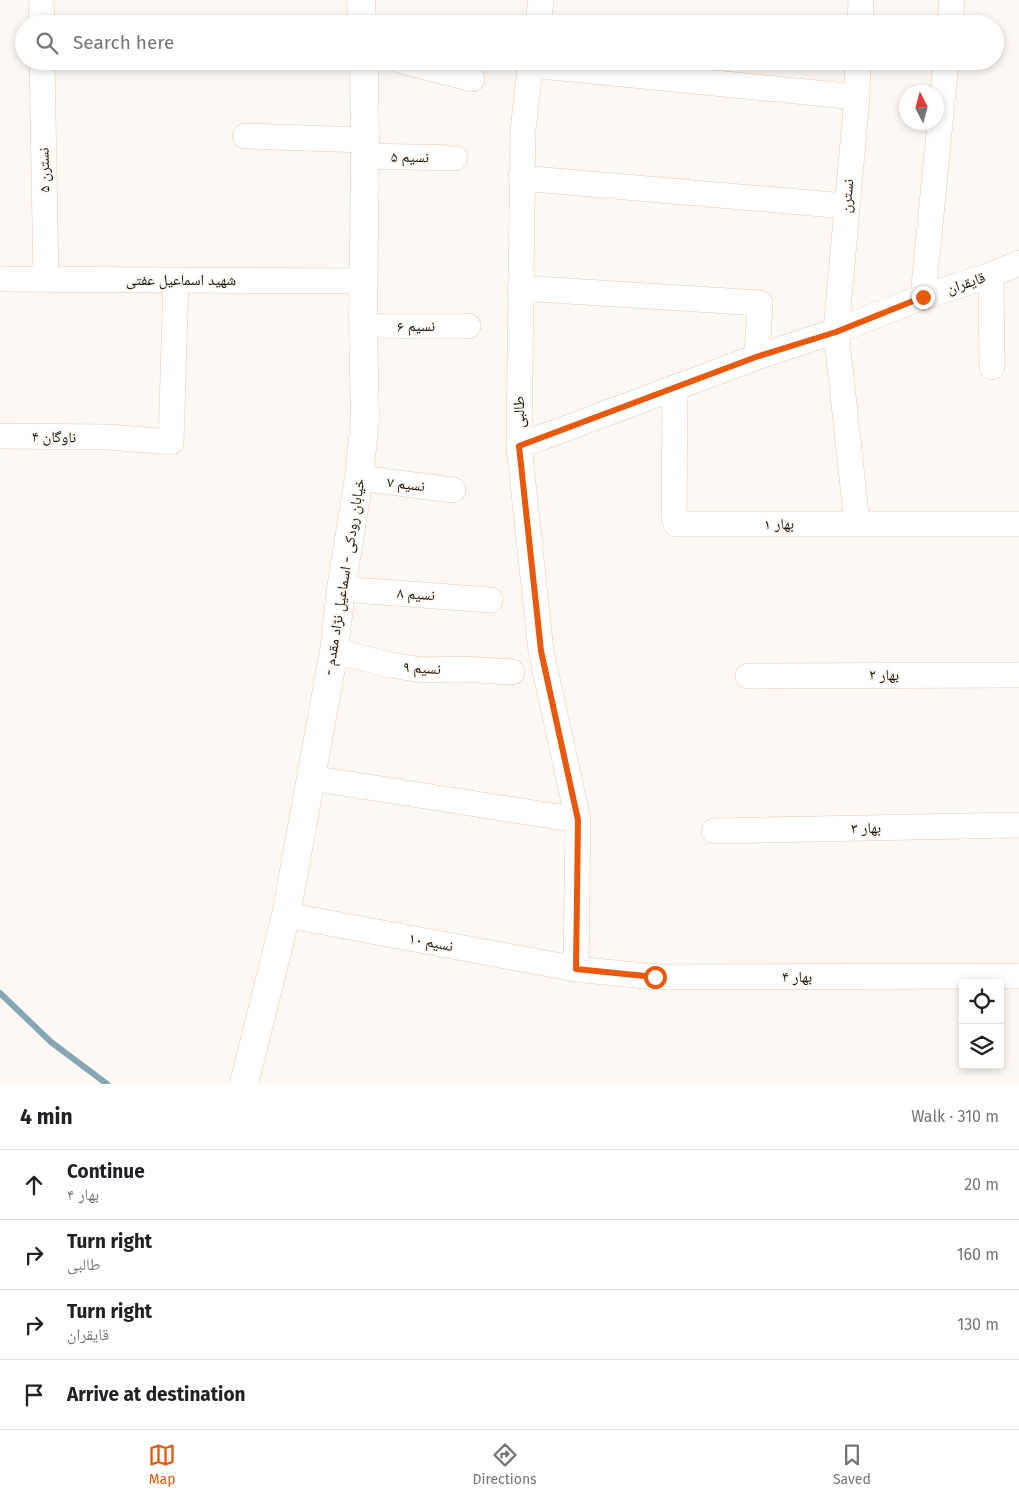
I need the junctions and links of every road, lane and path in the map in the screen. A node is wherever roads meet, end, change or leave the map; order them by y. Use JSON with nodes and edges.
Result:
{"nodes":[{"id":1,"x":41,"y":0,"type":"edge"},
{"id":2,"x":362,"y":0,"type":"edge"},
{"id":3,"x":542,"y":0,"type":"edge"},
{"id":4,"x":861,"y":0,"type":"edge"},
{"id":5,"x":952,"y":0,"type":"edge"},
{"id":6,"x":42,"y":15,"type":"edge"},
{"id":7,"x":362,"y":15,"type":"edge"},
{"id":8,"x":540,"y":15,"type":"edge"},
{"id":9,"x":860,"y":15,"type":"edge"},
{"id":10,"x":951,"y":15,"type":"edge"},
{"id":11,"x":42,"y":70,"type":"edge"},
{"id":12,"x":364,"y":70,"type":"edge"},
{"id":13,"x":437,"y":70,"type":"edge"},
{"id":14,"x":530,"y":70,"type":"edge"},
{"id":15,"x":598,"y":70,"type":"edge"},
{"id":16,"x":858,"y":70,"type":"edge"},
{"id":17,"x":945,"y":70,"type":"edge"},
{"id":18,"x":472,"y":79,"type":"dead end"},
{"id":19,"x":857,"y":97,"type":"junction"},
{"id":20,"x":245,"y":136,"type":"dead end"},
{"id":21,"x":365,"y":148,"type":"junction"},
{"id":22,"x":455,"y":158,"type":"dead end"},
{"id":23,"x":521,"y":178,"type":"junction"},
{"id":24,"x":846,"y":206,"type":"junction"},
{"id":25,"x":1019,"y":263,"type":"edge"},
{"id":26,"x":990,"y":275,"type":"junction"},
{"id":27,"x":0,"y":279,"type":"edge"},
{"id":28,"x":46,"y":279,"type":"junction"},
{"id":29,"x":176,"y":280,"type":"junction"},
{"id":30,"x":363,"y":281,"type":"junction"},
{"id":31,"x":520,"y":288,"type":"junction"},
{"id":32,"x":923,"y":297,"type":"junction"},
{"id":33,"x":363,"y":326,"type":"junction"},
{"id":34,"x":468,"y":326,"type":"dead end"},
{"id":35,"x":836,"y":332,"type":"junction"},
{"id":36,"x":756,"y":357,"type":"junction"},
{"id":37,"x":992,"y":366,"type":"dead end"},
{"id":38,"x":675,"y":388,"type":"junction"},
{"id":39,"x":0,"y":436,"type":"edge"},
{"id":40,"x":519,"y":446,"type":"junction"},
{"id":41,"x":359,"y":478,"type":"junction"},
{"id":42,"x":453,"y":490,"type":"dead end"},
{"id":43,"x":857,"y":523,"type":"junction"},
{"id":44,"x":1019,"y":524,"type":"edge"},
{"id":45,"x":341,"y":589,"type":"junction"},
{"id":46,"x":490,"y":600,"type":"dead end"},
{"id":47,"x":334,"y":651,"type":"junction"},
{"id":48,"x":512,"y":672,"type":"dead end"},
{"id":49,"x":1019,"y":675,"type":"edge"},
{"id":50,"x":748,"y":676,"type":"dead end"},
{"id":51,"x":311,"y":778,"type":"junction"},
{"id":52,"x":578,"y":820,"type":"junction"},
{"id":53,"x":1019,"y":825,"type":"edge"},
{"id":54,"x":714,"y":831,"type":"dead end"},
{"id":55,"x":286,"y":915,"type":"junction"},
{"id":56,"x":576,"y":969,"type":"junction"},
{"id":57,"x":1019,"y":976,"type":"edge"},
{"id":58,"x":249,"y":1083,"type":"edge"}],
"edges":[{"from":1,"to":6,"type":"street"},
{"from":2,"to":7,"type":"street"},
{"from":3,"to":8,"type":"street"},
{"from":4,"to":9,"type":"street"},
{"from":5,"to":10,"type":"street"},
{"from":11,"to":28,"type":"street","name":"نسترن ۵"},
{"from":12,"to":21,"type":"street","name":"- خیابان رودکی - اسماعیل نژاد مقدم"},
{"from":13,"to":18,"type":"street"},
{"from":14,"to":23,"type":"street","name":"طالبی"},
{"from":15,"to":19,"type":"street"},
{"from":16,"to":19,"type":"street","name":"نسترن"},
{"from":17,"to":32,"type":"street"},
{"from":19,"to":24,"type":"street","name":"نسترن"},
{"from":20,"to":21,"type":"street","name":"نسیم ۵"},
{"from":21,"to":22,"type":"street","name":"نسیم ۵"},
{"from":21,"to":30,"type":"street","name":"- خیابان رودکی - اسماعیل نژاد مقدم"},
{"from":23,"to":24,"type":"street"},
{"from":23,"to":31,"type":"street","name":"طالبی"},
{"from":24,"to":35,"type":"street","name":"نسترن"},
{"from":25,"to":26,"type":"street","name":"قایقران"},
{"from":26,"to":32,"type":"street","name":"قایقران"},
{"from":26,"to":37,"type":"street"},
{"from":27,"to":28,"type":"street","name":"شهید اسماعیل عفتی"},
{"from":28,"to":29,"type":"street","name":"شهید اسماعیل عفتی"},
{"from":29,"to":30,"type":"street","name":"شهید اسماعیل عفتی"},
{"from":29,"to":39,"type":"street","name":"ناوگان ۴"},
{"from":30,"to":33,"type":"street","name":"- خیابان رودکی - اسماعیل نژاد مقدم"},
{"from":31,"to":36,"type":"street"},
{"from":31,"to":40,"type":"street","name":"طالبی"},
{"from":32,"to":35,"type":"street","name":"قایقران"},
{"from":33,"to":34,"type":"street","name":"نسیم ۶"},
{"from":33,"to":41,"type":"street","name":"- خیابان رودکی - اسماعیل نژاد مقدم"},
{"from":35,"to":36,"type":"street","name":"قایقران"},
{"from":35,"to":43,"type":"street","name":"نسترن"},
{"from":36,"to":38,"type":"street","name":"قایقران"},
{"from":38,"to":40,"type":"street","name":"قایقران"},
{"from":38,"to":43,"type":"street","name":"بهار ۱"},
{"from":40,"to":52,"type":"street","name":"طالبی"},
{"from":41,"to":42,"type":"street","name":"نسیم ۷"},
{"from":41,"to":45,"type":"street","name":"- خیابان رودکی - اسماعیل نژاد مقدم"},
{"from":43,"to":44,"type":"street","name":"بهار ۱"},
{"from":45,"to":46,"type":"street","name":"نسیم ۸"},
{"from":45,"to":47,"type":"street","name":"- خیابان رودکی - اسماعیل نژاد مقدم"},
{"from":47,"to":48,"type":"street","name":"نسیم ۹"},
{"from":47,"to":51,"type":"street","name":"- خیابان رودکی - اسماعیل نژاد مقدم"},
{"from":49,"to":50,"type":"street","name":"بهار ۲"},
{"from":51,"to":52,"type":"street"},
{"from":51,"to":55,"type":"street","name":"- خیابان رودکی - اسماعیل نژاد مقدم"},
{"from":52,"to":56,"type":"street","name":"طالبی"},
{"from":53,"to":54,"type":"street","name":"بهار ۳"},
{"from":55,"to":56,"type":"street","name":"نسیم ۱۰"},
{"from":55,"to":58,"type":"street","name":"- خیابان رودکی - اسماعیل نژاد مقدم"},
{"from":56,"to":57,"type":"street","name":"بهار ۴"}]}
